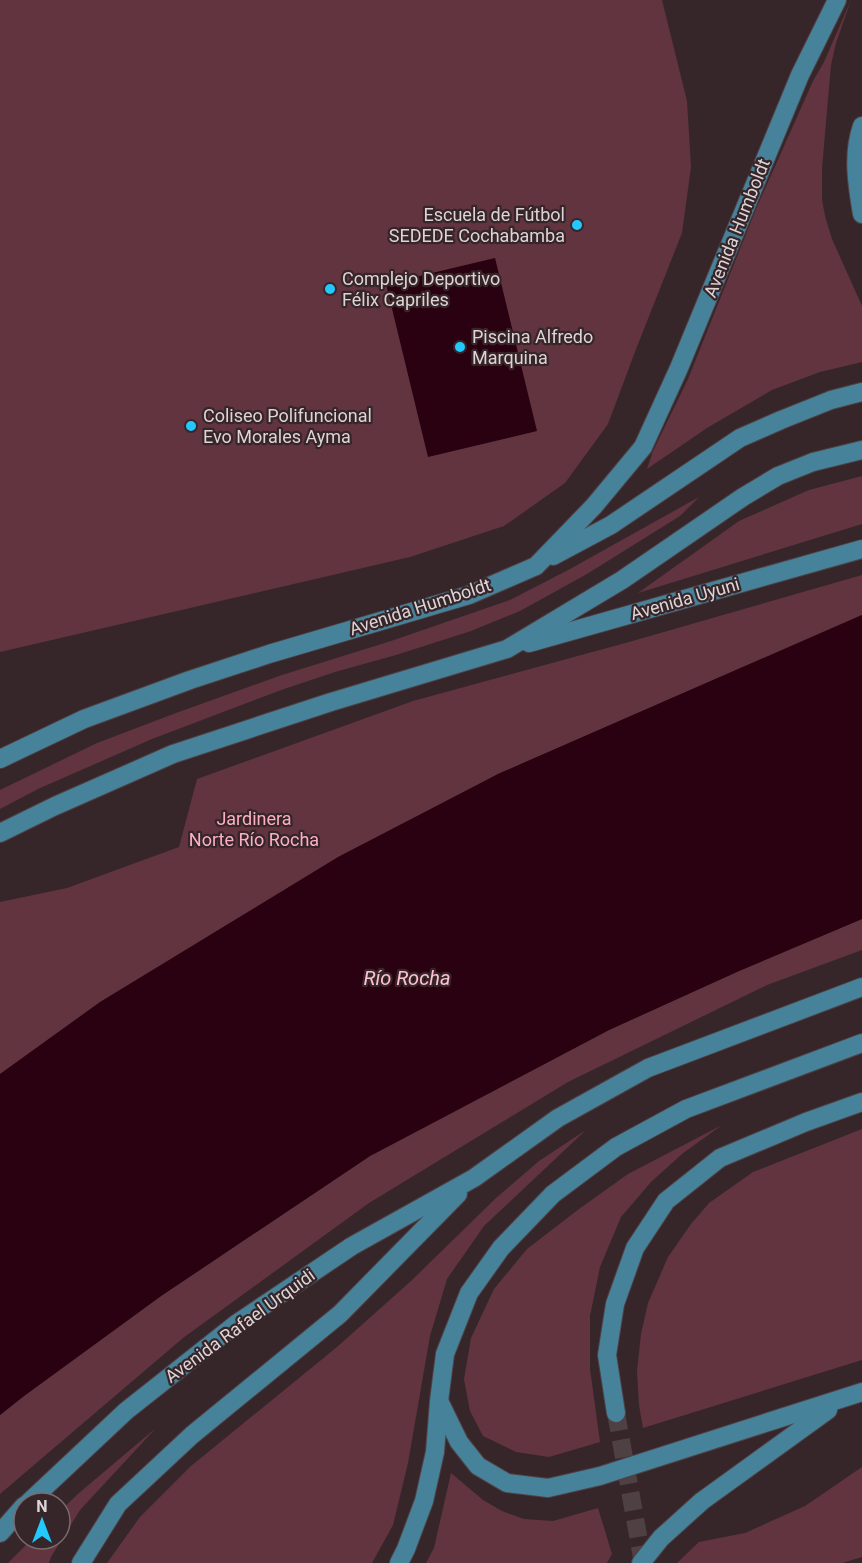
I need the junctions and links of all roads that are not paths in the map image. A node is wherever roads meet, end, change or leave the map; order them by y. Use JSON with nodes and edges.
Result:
{"nodes":[{"id":1,"x":837,"y":0,"type":"edge"},
{"id":2,"x":862,"y":126,"type":"edge"},
{"id":3,"x":862,"y":214,"type":"edge"},
{"id":4,"x":862,"y":392,"type":"edge"},
{"id":5,"x":862,"y":450,"type":"edge"},
{"id":6,"x":862,"y":549,"type":"edge"},
{"id":7,"x":536,"y":566,"type":"junction"},
{"id":8,"x":507,"y":649,"type":"junction"},
{"id":9,"x":0,"y":759,"type":"edge"},
{"id":10,"x":0,"y":833,"type":"edge"},
{"id":11,"x":862,"y":987,"type":"edge"},
{"id":12,"x":862,"y":1043,"type":"edge"},
{"id":13,"x":862,"y":1102,"type":"edge"},
{"id":14,"x":474,"y":1178,"type":"junction"},
{"id":15,"x":862,"y":1392,"type":"edge"},
{"id":16,"x":842,"y":1400,"type":"junction"},
{"id":17,"x":439,"y":1401,"type":"junction"},
{"id":18,"x":616,"y":1413,"type":"tunnel mouth"},
{"id":19,"x":41,"y":1491,"type":"edge"},
{"id":20,"x":12,"y":1520,"type":"edge"},
{"id":21,"x":0,"y":1533,"type":"edge"},
{"id":22,"x":81,"y":1563,"type":"edge"},
{"id":23,"x":399,"y":1563,"type":"edge"},
{"id":24,"x":641,"y":1563,"type":"edge"}],
"edges":[{"from":1,"to":7,"type":"main road","name":"Avenida Humboldt"},
{"from":2,"to":3,"type":"main road"},
{"from":4,"to":7,"type":"main road"},
{"from":5,"to":8,"type":"main road"},
{"from":6,"to":8,"type":"main road","name":"Avenida Uyuni"},
{"from":7,"to":9,"type":"main road","name":"Avenida Humboldt"},
{"from":8,"to":10,"type":"main road"},
{"from":11,"to":14,"type":"main road"},
{"from":12,"to":17,"type":"main road"},
{"from":13,"to":18,"type":"main road"},
{"from":14,"to":19,"type":"main road","name":"Avenida Rafael Urquidi"},
{"from":14,"to":22,"type":"main road"},
{"from":15,"to":16,"type":"main road"},
{"from":16,"to":17,"type":"main road"},
{"from":16,"to":24,"type":"main road"},
{"from":17,"to":23,"type":"main road"},
{"from":20,"to":21,"type":"main road"}]}
